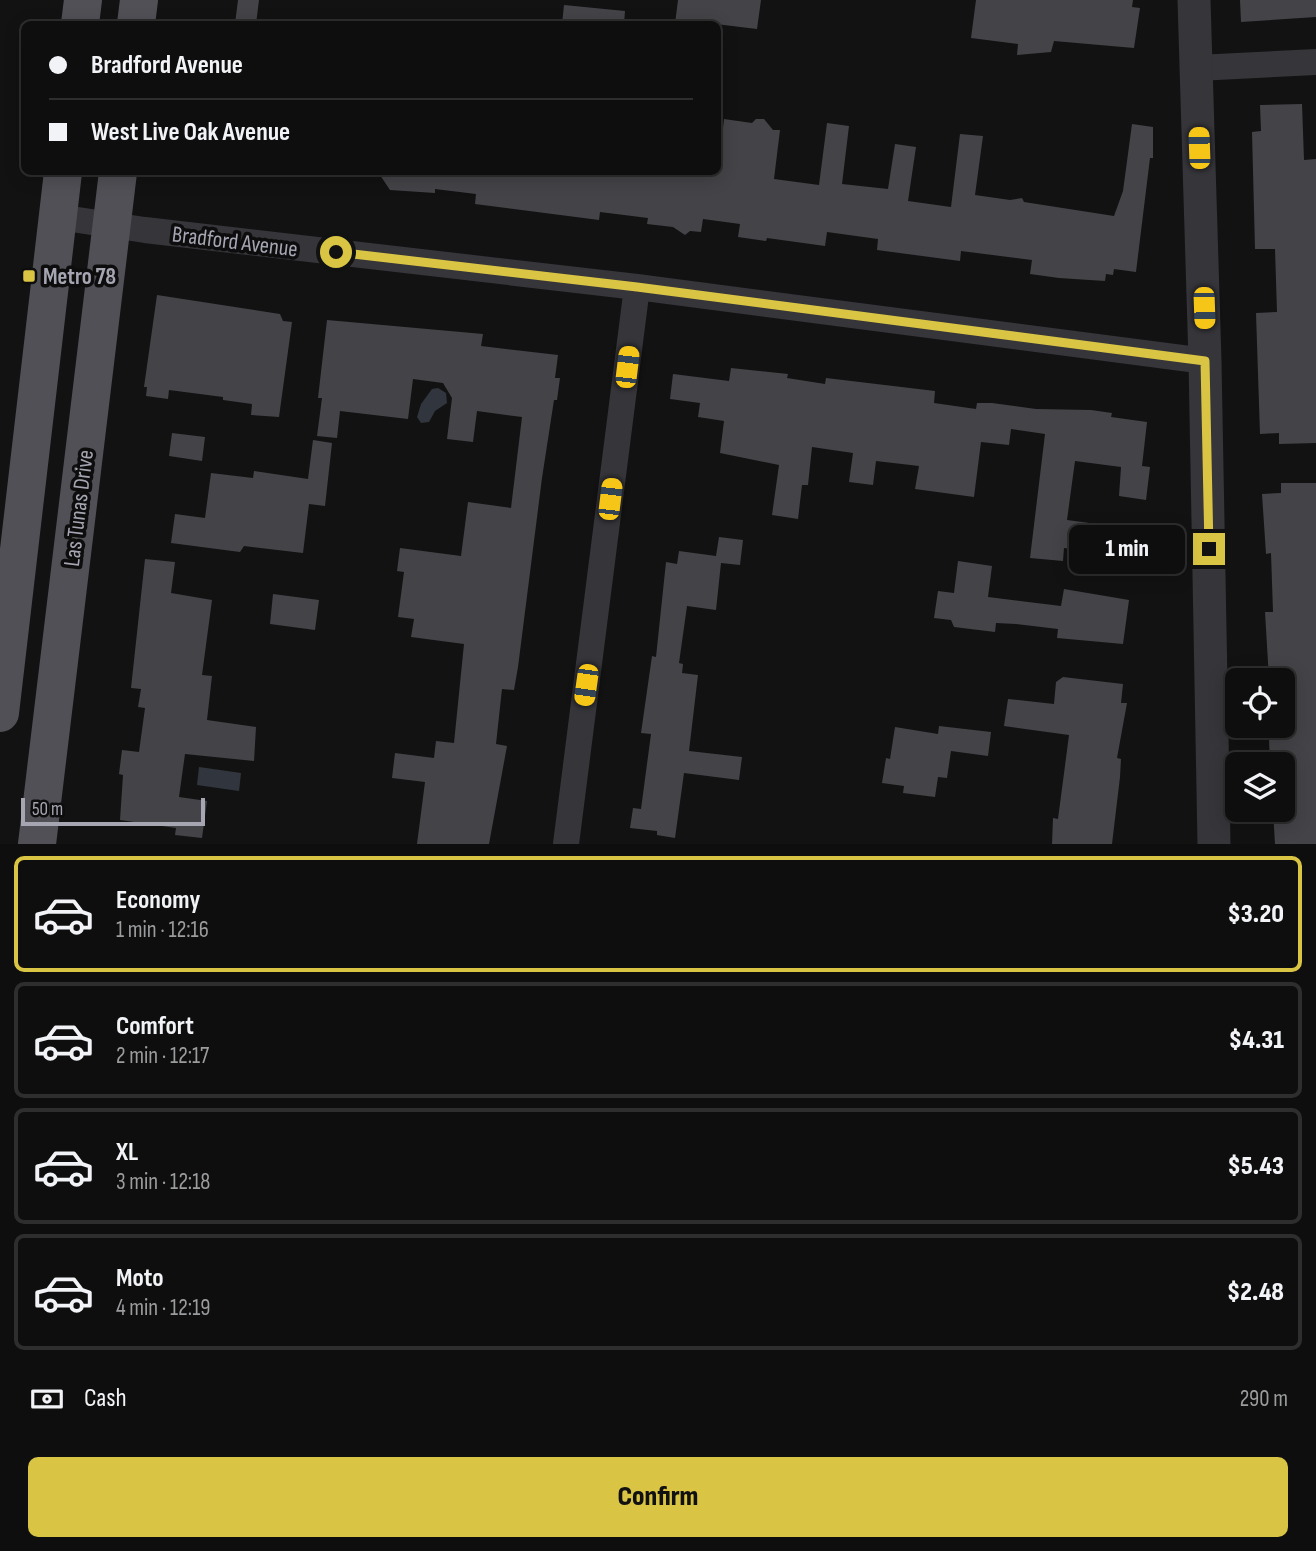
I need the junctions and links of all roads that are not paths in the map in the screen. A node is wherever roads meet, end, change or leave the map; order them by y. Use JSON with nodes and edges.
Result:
{"nodes":[{"id":1,"x":83,"y":0,"type":"edge"},
{"id":2,"x":139,"y":0,"type":"edge"},
{"id":3,"x":1194,"y":0,"type":"edge"},
{"id":4,"x":80,"y":21,"type":"edge"},
{"id":5,"x":136,"y":21,"type":"edge"},
{"id":6,"x":1316,"y":62,"type":"edge"},
{"id":7,"x":1197,"y":68,"type":"junction"},
{"id":8,"x":63,"y":175,"type":"edge"},
{"id":9,"x":118,"y":175,"type":"edge"},
{"id":10,"x":58,"y":217,"type":"junction"},
{"id":11,"x":112,"y":223,"type":"junction"},
{"id":12,"x":637,"y":287,"type":"junction"},
{"id":13,"x":1205,"y":361,"type":"junction"},
{"id":14,"x":0,"y":713,"type":"edge"},
{"id":15,"x":37,"y":844,"type":"edge"},
{"id":16,"x":566,"y":844,"type":"edge"},
{"id":17,"x":1214,"y":844,"type":"edge"}],
"edges":[{"from":1,"to":4,"type":"main road"},
{"from":2,"to":5,"type":"main road"},
{"from":3,"to":7,"type":"street"},
{"from":6,"to":7,"type":"street"},
{"from":7,"to":13,"type":"street"},
{"from":8,"to":10,"type":"main road"},
{"from":9,"to":11,"type":"main road","name":"Las Tunas Drive"},
{"from":10,"to":11,"type":"street","name":"Bradford Avenue"},
{"from":10,"to":14,"type":"main road"},
{"from":11,"to":12,"type":"street","name":"Bradford Avenue"},
{"from":11,"to":15,"type":"main road","name":"Las Tunas Drive"},
{"from":12,"to":13,"type":"street","name":"Bradford Avenue"},
{"from":12,"to":16,"type":"street"},
{"from":13,"to":17,"type":"street"}]}
